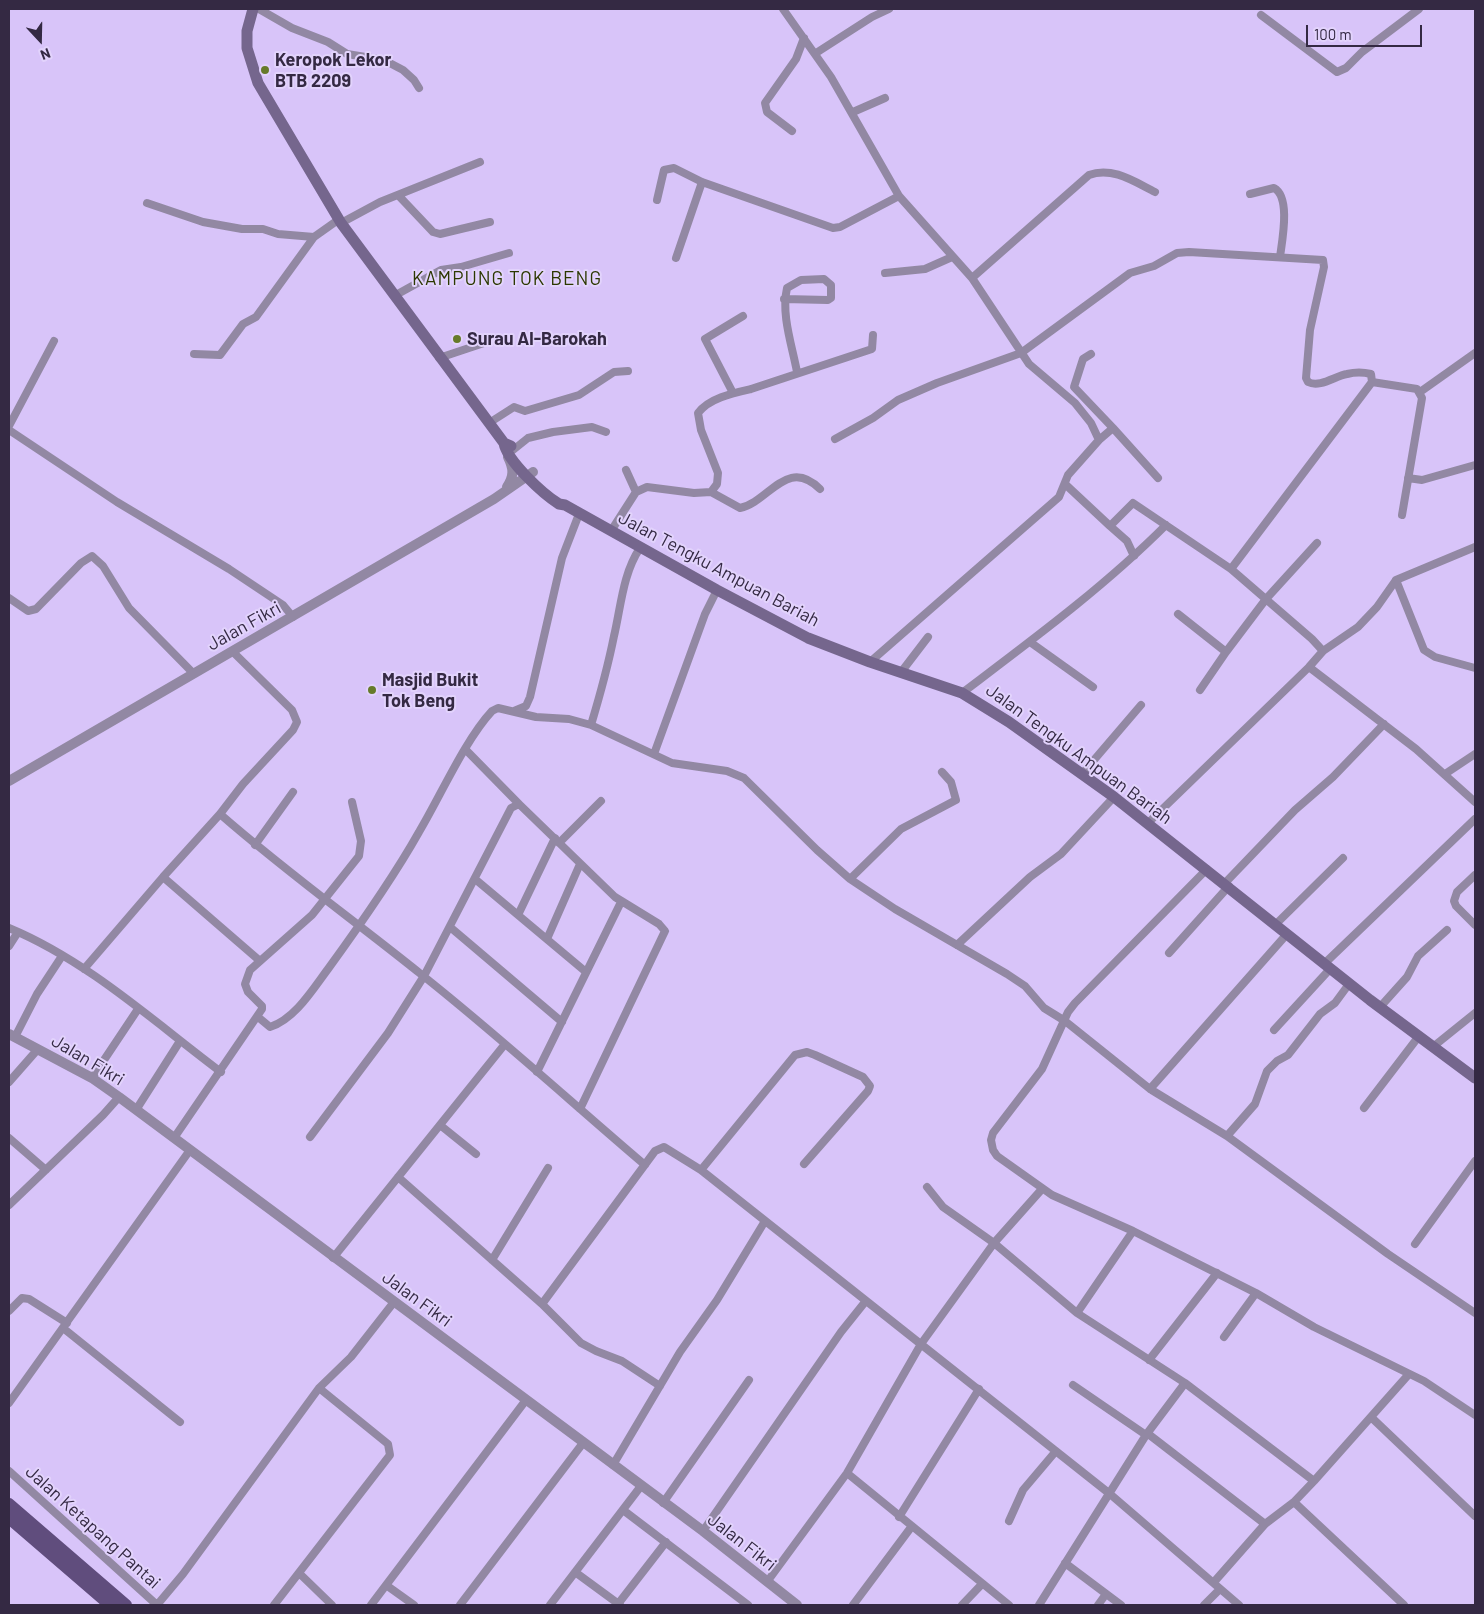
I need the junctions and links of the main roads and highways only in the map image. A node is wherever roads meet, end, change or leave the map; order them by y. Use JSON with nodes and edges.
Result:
{"nodes":[{"id":1,"x":253,"y":9,"type":"edge"},
{"id":2,"x":1475,"y":1078,"type":"edge"},
{"id":3,"x":9,"y":1504,"type":"edge"},
{"id":4,"x":9,"y":1518,"type":"edge"},
{"id":5,"x":110,"y":1605,"type":"edge"},
{"id":6,"x":126,"y":1605,"type":"edge"}],
"edges":[{"from":1,"to":2,"type":"main road","name":"Jalan Tengku Ampuan Bariah"},
{"from":3,"to":6,"type":"main road"},
{"from":4,"to":5,"type":"main road"}]}
